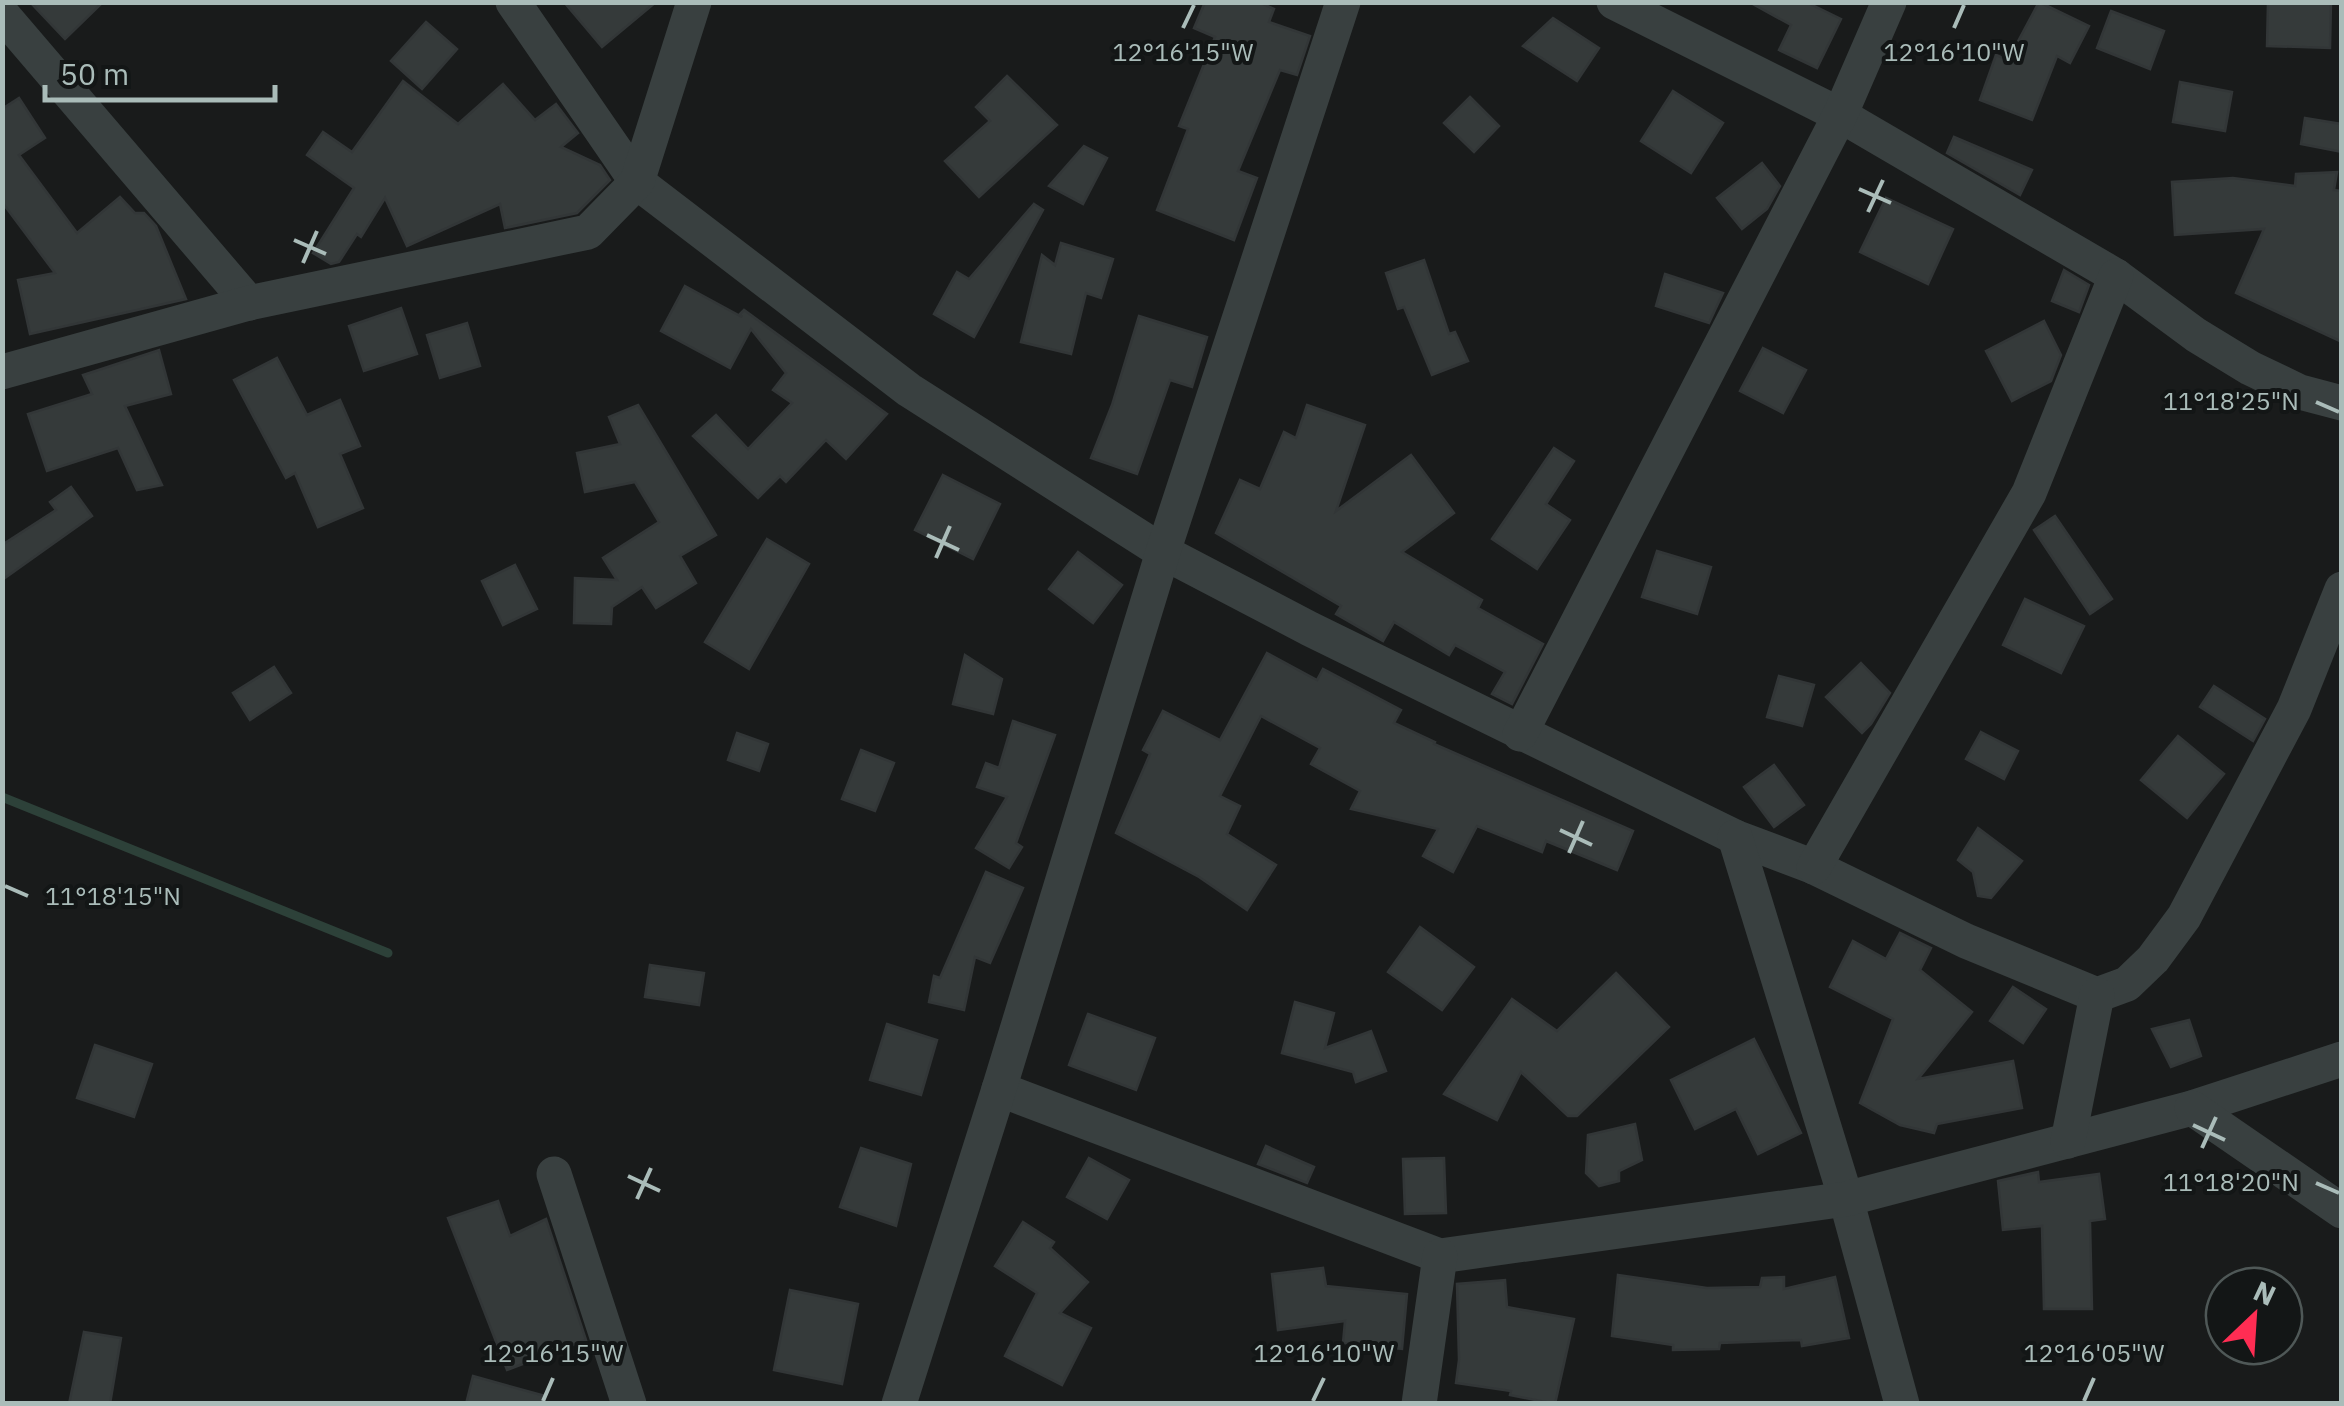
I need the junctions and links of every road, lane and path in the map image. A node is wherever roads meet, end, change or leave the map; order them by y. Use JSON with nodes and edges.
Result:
{"nodes":[{"id":1,"x":513,"y":2,"type":"edge"},
{"id":2,"x":694,"y":2,"type":"edge"},
{"id":3,"x":1343,"y":2,"type":"edge"},
{"id":4,"x":1614,"y":2,"type":"edge"},
{"id":5,"x":1890,"y":2,"type":"edge"},
{"id":6,"x":2,"y":14,"type":"edge"},
{"id":7,"x":1840,"y":115,"type":"junction"},
{"id":8,"x":637,"y":182,"type":"junction"},
{"id":9,"x":2116,"y":276,"type":"junction"},
{"id":10,"x":249,"y":302,"type":"junction"},
{"id":11,"x":2,"y":372,"type":"edge"},
{"id":12,"x":2342,"y":403,"type":"edge"},
{"id":13,"x":1164,"y":552,"type":"junction"},
{"id":14,"x":2342,"y":589,"type":"edge"},
{"id":15,"x":1520,"y":734,"type":"junction"},
{"id":16,"x":1735,"y":837,"type":"junction"},
{"id":17,"x":1814,"y":867,"type":"junction"},
{"id":18,"x":2096,"y":995,"type":"junction"},
{"id":19,"x":2342,"y":1059,"type":"edge"},
{"id":20,"x":1000,"y":1089,"type":"junction"},
{"id":21,"x":2192,"y":1108,"type":"junction"},
{"id":22,"x":2068,"y":1141,"type":"junction"},
{"id":23,"x":554,"y":1174,"type":"dead end"},
{"id":24,"x":1846,"y":1199,"type":"junction"},
{"id":25,"x":2342,"y":1211,"type":"edge"},
{"id":26,"x":1440,"y":1256,"type":"junction"},
{"id":27,"x":629,"y":1404,"type":"edge"},
{"id":28,"x":899,"y":1404,"type":"edge"},
{"id":29,"x":1419,"y":1404,"type":"edge"},
{"id":30,"x":1902,"y":1404,"type":"edge"}],
"edges":[{"from":1,"to":8,"type":"street"},
{"from":2,"to":8,"type":"street"},
{"from":3,"to":13,"type":"street"},
{"from":4,"to":7,"type":"street"},
{"from":5,"to":7,"type":"street"},
{"from":6,"to":10,"type":"street"},
{"from":7,"to":9,"type":"street"},
{"from":7,"to":15,"type":"street"},
{"from":8,"to":10,"type":"street"},
{"from":8,"to":13,"type":"street"},
{"from":9,"to":12,"type":"street"},
{"from":9,"to":17,"type":"street"},
{"from":10,"to":11,"type":"street"},
{"from":13,"to":15,"type":"street"},
{"from":13,"to":20,"type":"street"},
{"from":14,"to":18,"type":"street"},
{"from":15,"to":16,"type":"street"},
{"from":16,"to":17,"type":"street"},
{"from":16,"to":24,"type":"street"},
{"from":17,"to":18,"type":"street"},
{"from":18,"to":22,"type":"street"},
{"from":19,"to":21,"type":"street"},
{"from":20,"to":26,"type":"street"},
{"from":20,"to":28,"type":"street"},
{"from":21,"to":22,"type":"street"},
{"from":21,"to":25,"type":"street"},
{"from":22,"to":24,"type":"street"},
{"from":23,"to":27,"type":"street"},
{"from":24,"to":26,"type":"street"},
{"from":24,"to":30,"type":"street"},
{"from":26,"to":29,"type":"street"}]}
